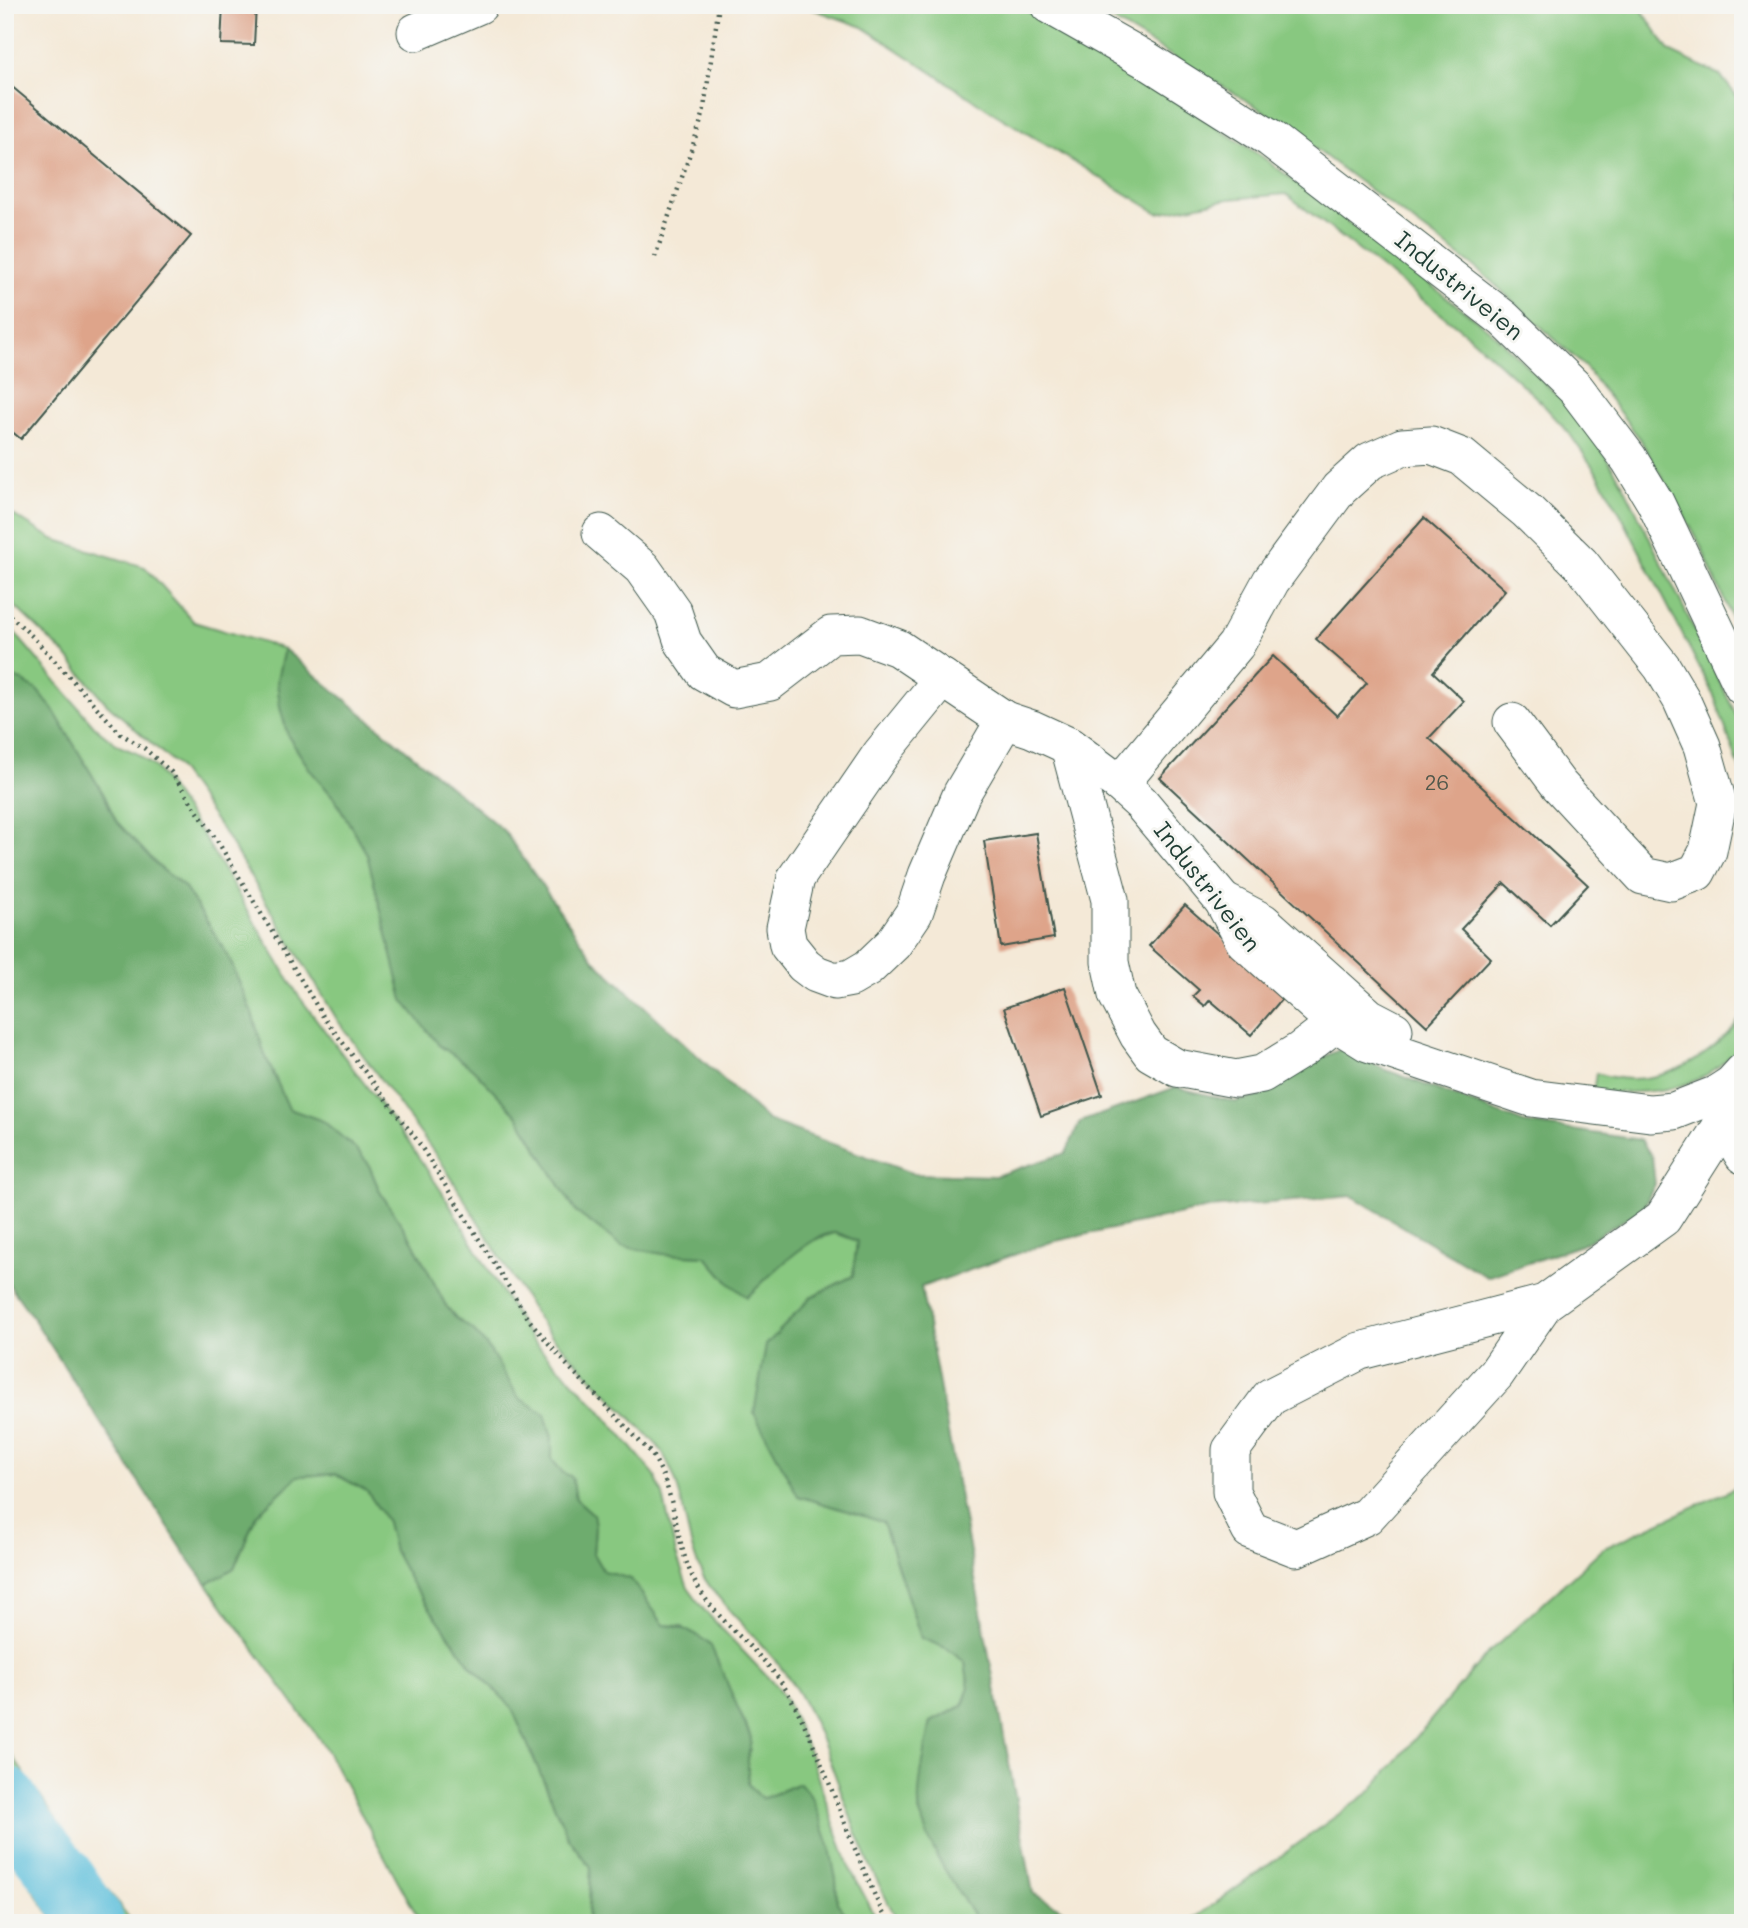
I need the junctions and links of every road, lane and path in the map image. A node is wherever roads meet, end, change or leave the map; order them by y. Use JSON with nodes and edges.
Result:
{"nodes":[{"id":1,"x":479,"y":5,"type":"edge"},
{"id":2,"x":719,"y":5,"type":"edge"},
{"id":3,"x":1049,"y":5,"type":"edge"},
{"id":4,"x":415,"y":32,"type":"dead end"},
{"id":5,"x":655,"y":257,"type":"dead end"},
{"id":6,"x":601,"y":533,"type":"dead end"},
{"id":7,"x":5,"y":611,"type":"edge"},
{"id":8,"x":943,"y":678,"type":"junction"},
{"id":9,"x":1743,"y":687,"type":"edge"},
{"id":10,"x":1004,"y":720,"type":"junction"},
{"id":11,"x":1512,"y":722,"type":"dead end"},
{"id":12,"x":1069,"y":746,"type":"junction"},
{"id":13,"x":1120,"y":784,"type":"junction"},
{"id":14,"x":1223,"y":901,"type":"junction"},
{"id":15,"x":1336,"y":1023,"type":"junction"},
{"id":16,"x":1743,"y":1072,"type":"edge"},
{"id":17,"x":1472,"y":1078,"type":"junction"},
{"id":18,"x":1719,"y":1108,"type":"junction"},
{"id":19,"x":1743,"y":1155,"type":"edge"},
{"id":20,"x":1545,"y":1303,"type":"junction"},
{"id":21,"x":889,"y":1923,"type":"edge"}],
"edges":[{"from":1,"to":4,"type":"street"},
{"from":2,"to":5,"type":"path"},
{"from":3,"to":9,"type":"street","name":"Industriveien"},
{"from":6,"to":8,"type":"street","name":"Industriveien"},
{"from":7,"to":21,"type":"path"},
{"from":8,"to":10,"type":"street","name":"Industriveien"},
{"from":8,"to":10,"type":"street"},
{"from":10,"to":12,"type":"street","name":"Industriveien"},
{"from":11,"to":13,"type":"street"},
{"from":12,"to":13,"type":"street","name":"Industriveien"},
{"from":12,"to":15,"type":"street"},
{"from":13,"to":14,"type":"street","name":"Industriveien"},
{"from":14,"to":15,"type":"street","name":"Industriveien"},
{"from":14,"to":17,"type":"street"},
{"from":15,"to":17,"type":"street","name":"Industriveien"},
{"from":16,"to":18,"type":"street","name":"Industriveien"},
{"from":17,"to":18,"type":"street","name":"Industriveien"},
{"from":18,"to":19,"type":"street"},
{"from":18,"to":20,"type":"street"},
{"from":20,"to":20,"type":"street"}]}
